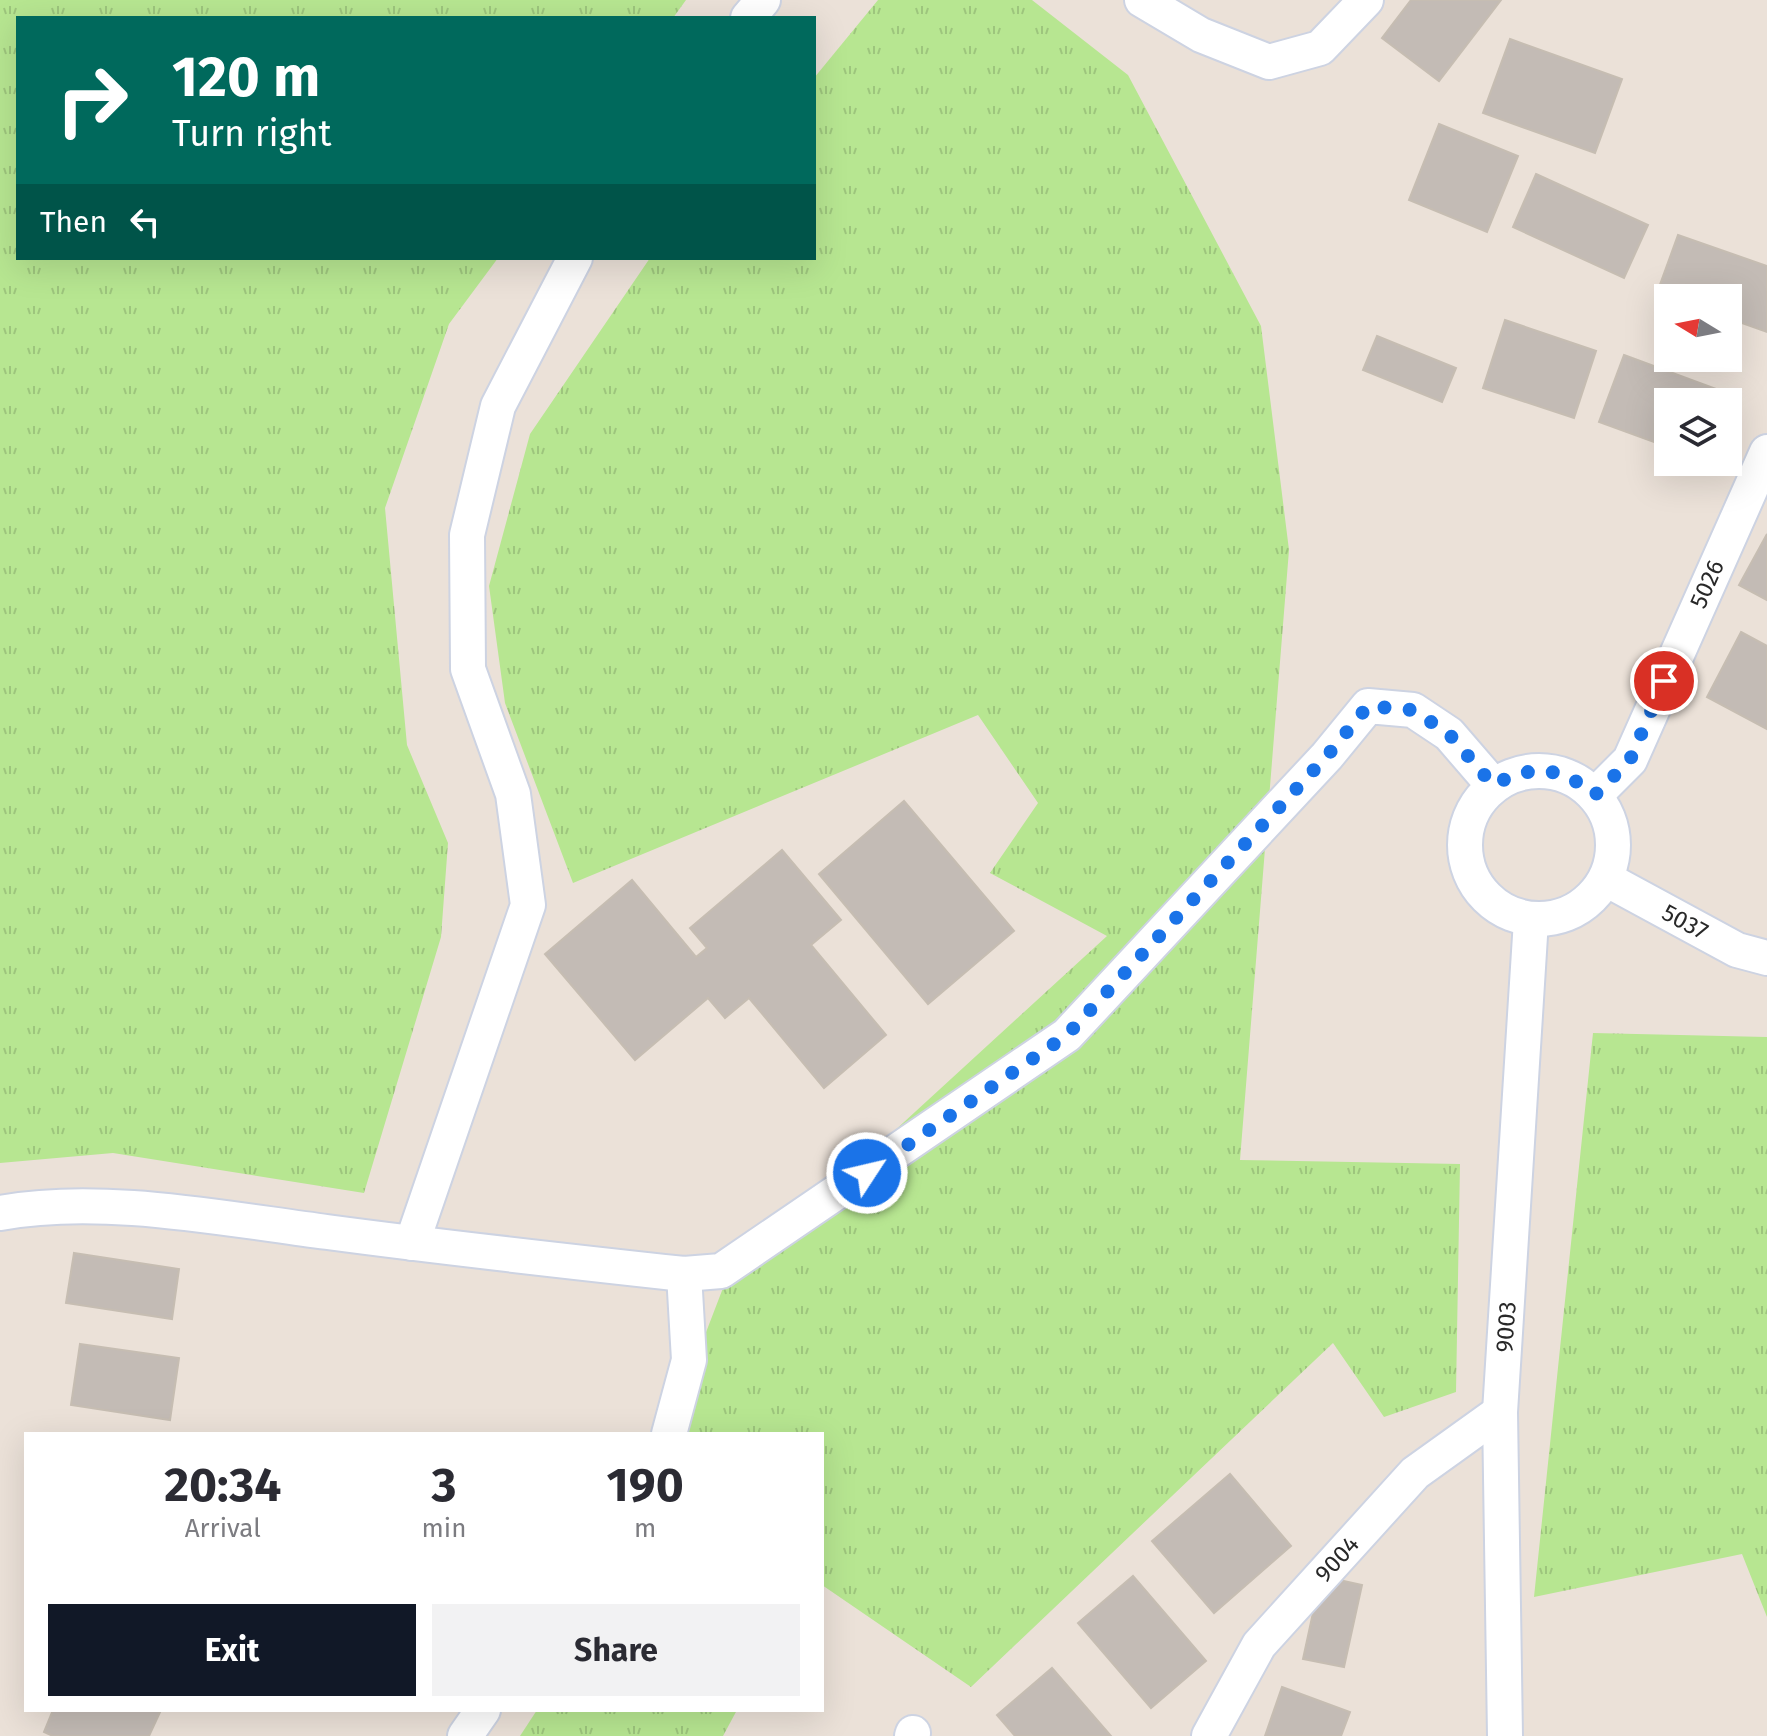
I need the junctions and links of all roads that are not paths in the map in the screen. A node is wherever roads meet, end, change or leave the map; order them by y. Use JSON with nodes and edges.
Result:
{"nodes":[{"id":1,"x":763,"y":0,"type":"edge"},
{"id":2,"x":1142,"y":0,"type":"edge"},
{"id":3,"x":1366,"y":0,"type":"edge"},
{"id":4,"x":750,"y":16,"type":"edge"},
{"id":5,"x":574,"y":260,"type":"edge"},
{"id":6,"x":1767,"y":452,"type":"edge"},
{"id":7,"x":1493,"y":785,"type":"junction"},
{"id":8,"x":1595,"y":795,"type":"junction"},
{"id":9,"x":1606,"y":879,"type":"junction"},
{"id":10,"x":1531,"y":920,"type":"junction"},
{"id":11,"x":1767,"y":958,"type":"edge"},
{"id":12,"x":0,"y":1213,"type":"edge"},
{"id":13,"x":412,"y":1243,"type":"junction"},
{"id":14,"x":684,"y":1274,"type":"junction"},
{"id":15,"x":1500,"y":1412,"type":"junction"},
{"id":16,"x":670,"y":1432,"type":"edge"},
{"id":17,"x":482,"y":1712,"type":"edge"},
{"id":18,"x":465,"y":1736,"type":"edge"},
{"id":19,"x":1209,"y":1736,"type":"edge"},
{"id":20,"x":1505,"y":1736,"type":"edge"}],
"edges":[{"from":1,"to":4,"type":"street"},
{"from":2,"to":3,"type":"street"},
{"from":5,"to":13,"type":"street"},
{"from":6,"to":8,"type":"street","name":"5026"},
{"from":7,"to":8,"type":"street"},
{"from":7,"to":10,"type":"street"},
{"from":7,"to":14,"type":"street"},
{"from":8,"to":9,"type":"street"},
{"from":9,"to":10,"type":"street"},
{"from":9,"to":11,"type":"street","name":"5037"},
{"from":10,"to":15,"type":"street","name":"9003"},
{"from":12,"to":13,"type":"street"},
{"from":13,"to":14,"type":"street"},
{"from":14,"to":16,"type":"street"},
{"from":15,"to":19,"type":"street","name":"9004"},
{"from":15,"to":20,"type":"street","name":"9003"},
{"from":17,"to":18,"type":"street"}]}
